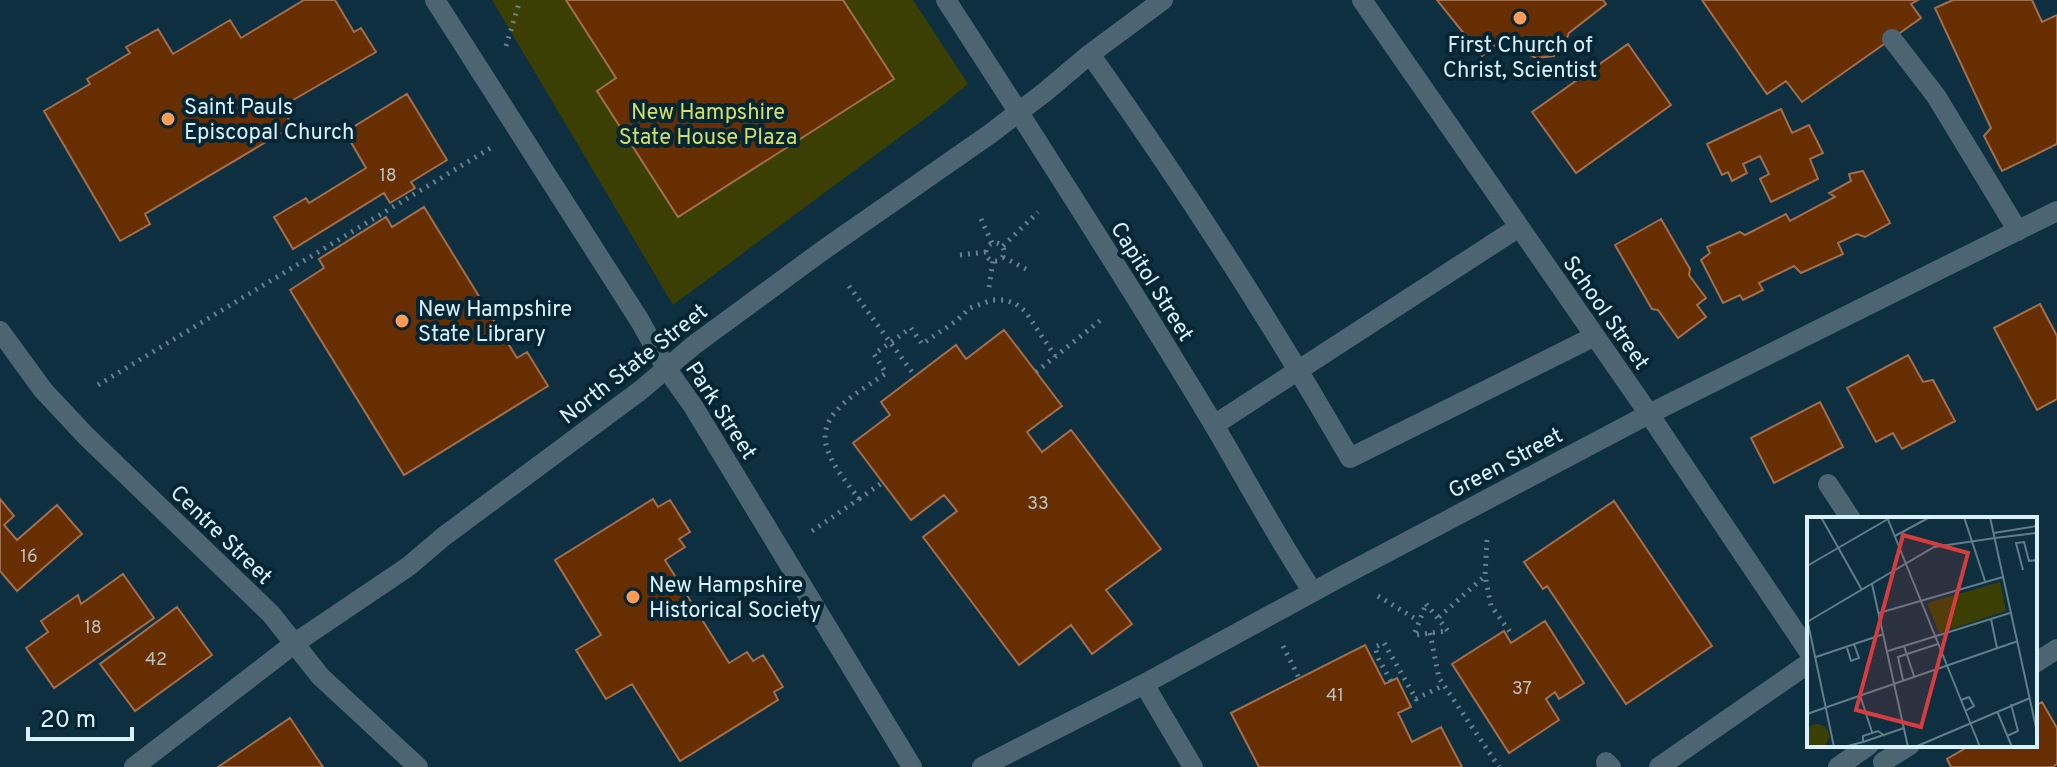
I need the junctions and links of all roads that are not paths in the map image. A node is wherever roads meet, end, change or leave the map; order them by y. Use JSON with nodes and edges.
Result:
{"nodes":[{"id":1,"x":435,"y":0,"type":"edge"},
{"id":2,"x":946,"y":0,"type":"edge"},
{"id":3,"x":1163,"y":0,"type":"edge"},
{"id":4,"x":1362,"y":0,"type":"edge"},
{"id":5,"x":1892,"y":39,"type":"dead end"},
{"id":6,"x":1090,"y":54,"type":"junction"},
{"id":7,"x":1019,"y":112,"type":"junction"},
{"id":8,"x":2057,"y":211,"type":"edge"},
{"id":9,"x":1519,"y":227,"type":"junction"},
{"id":10,"x":2018,"y":231,"type":"junction"},
{"id":11,"x":0,"y":331,"type":"edge"},
{"id":12,"x":1595,"y":336,"type":"junction"},
{"id":13,"x":666,"y":368,"type":"junction"},
{"id":14,"x":1299,"y":370,"type":"junction"},
{"id":15,"x":1649,"y":414,"type":"junction"},
{"id":16,"x":1214,"y":425,"type":"junction"},
{"id":17,"x":1828,"y":484,"type":"dead end"},
{"id":18,"x":1850,"y":517,"type":"edge"},
{"id":19,"x":1313,"y":592,"type":"junction"},
{"id":20,"x":295,"y":643,"type":"junction"},
{"id":21,"x":2057,"y":649,"type":"edge"},
{"id":22,"x":1807,"y":650,"type":"edge"},
{"id":23,"x":1807,"y":652,"type":"edge"},
{"id":24,"x":2037,"y":662,"type":"edge"},
{"id":25,"x":1144,"y":684,"type":"junction"},
{"id":26,"x":1904,"y":747,"type":"edge"},
{"id":27,"x":1878,"y":755,"type":"edge"},
{"id":28,"x":134,"y":767,"type":"edge"},
{"id":29,"x":418,"y":767,"type":"edge"},
{"id":30,"x":912,"y":767,"type":"edge"},
{"id":31,"x":982,"y":767,"type":"edge"},
{"id":32,"x":1193,"y":767,"type":"edge"},
{"id":33,"x":1659,"y":767,"type":"edge"},
{"id":34,"x":1838,"y":767,"type":"edge"}],
"edges":[{"from":1,"to":13,"type":"street","name":"Park Street"},
{"from":2,"to":7,"type":"street","name":"Capitol Street"},
{"from":3,"to":6,"type":"street","name":"North State Street"},
{"from":4,"to":9,"type":"street","name":"School Street"},
{"from":5,"to":10,"type":"street"},
{"from":6,"to":7,"type":"street","name":"North State Street"},
{"from":6,"to":14,"type":"street"},
{"from":7,"to":13,"type":"street","name":"North State Street"},
{"from":7,"to":16,"type":"street","name":"Capitol Street"},
{"from":8,"to":10,"type":"street","name":"Green Street"},
{"from":9,"to":12,"type":"street","name":"School Street"},
{"from":9,"to":14,"type":"street"},
{"from":10,"to":15,"type":"street","name":"Green Street"},
{"from":11,"to":20,"type":"street","name":"Centre Street"},
{"from":12,"to":14,"type":"street"},
{"from":12,"to":15,"type":"street","name":"School Street"},
{"from":13,"to":20,"type":"street","name":"North State Street"},
{"from":13,"to":30,"type":"street","name":"Park Street"},
{"from":14,"to":16,"type":"street"},
{"from":15,"to":19,"type":"street","name":"Green Street"},
{"from":15,"to":22,"type":"street","name":"School Street"},
{"from":16,"to":19,"type":"street","name":"Capitol Street"},
{"from":17,"to":18,"type":"street"},
{"from":19,"to":25,"type":"street","name":"Green Street"},
{"from":20,"to":28,"type":"street","name":"North State Street"},
{"from":20,"to":29,"type":"street","name":"Centre Street"},
{"from":21,"to":24,"type":"street"},
{"from":23,"to":33,"type":"street"},
{"from":25,"to":31,"type":"street","name":"Green Street"},
{"from":25,"to":32,"type":"street"},
{"from":26,"to":27,"type":"street"},
{"from":27,"to":34,"type":"street"}]}
